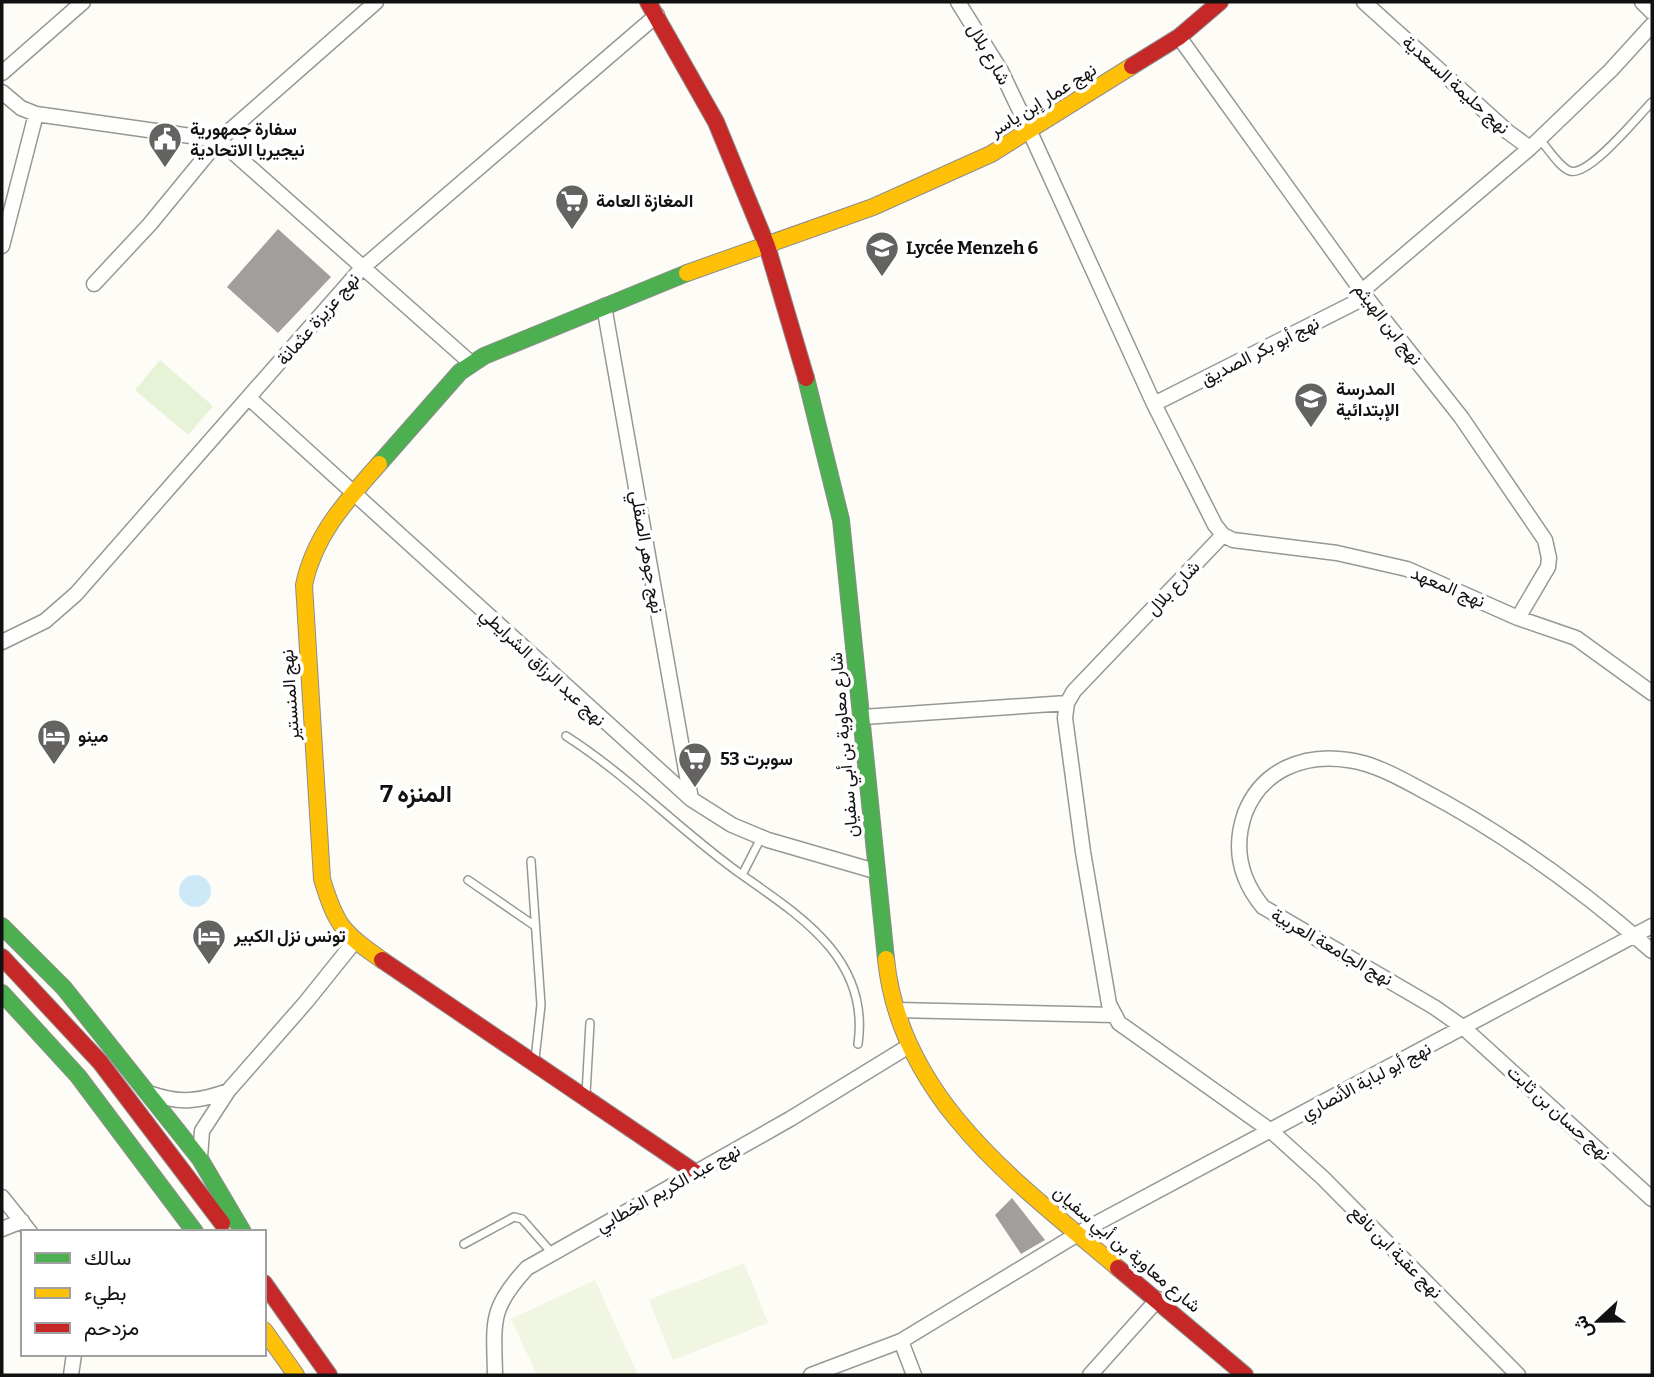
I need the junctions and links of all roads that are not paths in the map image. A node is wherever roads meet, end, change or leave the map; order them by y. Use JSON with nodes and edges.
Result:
{"nodes":[{"id":1,"x":83,"y":2,"type":"edge"},
{"id":2,"x":376,"y":2,"type":"edge"},
{"id":3,"x":958,"y":2,"type":"edge"},
{"id":4,"x":1220,"y":2,"type":"edge"},
{"id":5,"x":1364,"y":2,"type":"edge"},
{"id":6,"x":1642,"y":2,"type":"edge"},
{"id":7,"x":653,"y":8,"type":"edge"},
{"id":8,"x":1652,"y":12,"type":"edge"},
{"id":9,"x":1652,"y":25,"type":"edge"},
{"id":10,"x":1179,"y":37,"type":"junction"},
{"id":11,"x":2,"y":73,"type":"edge"},
{"id":12,"x":2,"y":92,"type":"edge"},
{"id":13,"x":1652,"y":102,"type":"edge"},
{"id":14,"x":36,"y":114,"type":"junction"},
{"id":15,"x":1030,"y":132,"type":"junction"},
{"id":16,"x":1540,"y":139,"type":"junction"},
{"id":17,"x":219,"y":140,"type":"junction"},
{"id":18,"x":2,"y":246,"type":"edge"},
{"id":19,"x":767,"y":246,"type":"junction"},
{"id":20,"x":361,"y":269,"type":"junction"},
{"id":21,"x":94,"y":284,"type":"dead end"},
{"id":22,"x":1364,"y":294,"type":"junction"},
{"id":23,"x":604,"y":306,"type":"junction"},
{"id":24,"x":471,"y":363,"type":"junction"},
{"id":25,"x":249,"y":398,"type":"junction"},
{"id":26,"x":1154,"y":404,"type":"junction"},
{"id":27,"x":352,"y":494,"type":"junction"},
{"id":28,"x":1223,"y":535,"type":"junction"},
{"id":29,"x":1518,"y":618,"type":"junction"},
{"id":30,"x":2,"y":642,"type":"edge"},
{"id":31,"x":1652,"y":693,"type":"edge"},
{"id":32,"x":1067,"y":703,"type":"junction"},
{"id":33,"x":863,"y":717,"type":"junction"},
{"id":34,"x":566,"y":736,"type":"dead end"},
{"id":35,"x":691,"y":799,"type":"junction"},
{"id":36,"x":761,"y":837,"type":"junction"},
{"id":37,"x":531,"y":861,"type":"dead end"},
{"id":38,"x":875,"y":871,"type":"junction"},
{"id":39,"x":742,"y":875,"type":"junction"},
{"id":40,"x":468,"y":880,"type":"dead end"},
{"id":41,"x":2,"y":926,"type":"edge"},
{"id":42,"x":535,"y":926,"type":"junction"},
{"id":43,"x":1652,"y":926,"type":"edge"},
{"id":44,"x":1635,"y":936,"type":"junction"},
{"id":45,"x":355,"y":941,"type":"junction"},
{"id":46,"x":1652,"y":951,"type":"edge"},
{"id":47,"x":2,"y":957,"type":"edge"},
{"id":48,"x":2,"y":993,"type":"edge"},
{"id":49,"x":896,"y":1010,"type":"junction"},
{"id":50,"x":1114,"y":1016,"type":"junction"},
{"id":51,"x":590,"y":1023,"type":"dead end"},
{"id":52,"x":1464,"y":1028,"type":"junction"},
{"id":53,"x":858,"y":1044,"type":"dead end"},
{"id":54,"x":909,"y":1046,"type":"junction"},
{"id":55,"x":534,"y":1063,"type":"junction"},
{"id":56,"x":228,"y":1091,"type":"junction"},
{"id":57,"x":148,"y":1093,"type":"junction"},
{"id":58,"x":586,"y":1098,"type":"junction"},
{"id":59,"x":1271,"y":1131,"type":"junction"},
{"id":60,"x":200,"y":1159,"type":"junction"},
{"id":61,"x":696,"y":1173,"type":"junction"},
{"id":62,"x":2,"y":1197,"type":"edge"},
{"id":63,"x":1652,"y":1199,"type":"edge"},
{"id":64,"x":26,"y":1226,"type":"edge"},
{"id":65,"x":2,"y":1229,"type":"edge"},
{"id":66,"x":194,"y":1230,"type":"edge"},
{"id":67,"x":226,"y":1230,"type":"edge"},
{"id":68,"x":242,"y":1230,"type":"edge"},
{"id":69,"x":1078,"y":1234,"type":"junction"},
{"id":70,"x":464,"y":1244,"type":"dead end"},
{"id":71,"x":553,"y":1254,"type":"junction"},
{"id":72,"x":266,"y":1271,"type":"edge"},
{"id":73,"x":266,"y":1286,"type":"edge"},
{"id":74,"x":1158,"y":1299,"type":"junction"},
{"id":75,"x":266,"y":1333,"type":"edge"},
{"id":76,"x":901,"y":1341,"type":"junction"},
{"id":77,"x":74,"y":1356,"type":"edge"},
{"id":78,"x":324,"y":1369,"type":"edge"},
{"id":79,"x":71,"y":1375,"type":"edge"},
{"id":80,"x":296,"y":1375,"type":"edge"},
{"id":81,"x":495,"y":1375,"type":"edge"},
{"id":82,"x":811,"y":1375,"type":"edge"},
{"id":83,"x":915,"y":1375,"type":"edge"},
{"id":84,"x":1090,"y":1375,"type":"edge"},
{"id":85,"x":1245,"y":1375,"type":"edge"},
{"id":86,"x":1518,"y":1375,"type":"edge"}],
"edges":[{"from":1,"to":11,"type":"street"},
{"from":2,"to":17,"type":"street"},
{"from":3,"to":15,"type":"street","name":"شارع بلال"},
{"from":4,"to":10,"type":"main road","name":"نهج عمار إبن ياسر"},
{"from":5,"to":16,"type":"street","name":"نهج حليمة السعدية"},
{"from":6,"to":8,"type":"street"},
{"from":7,"to":19,"type":"main road","name":"شارع معاوية بن أبي سفيان"},
{"from":7,"to":20,"type":"street","name":"نهج عزيزة عثمانة"},
{"from":9,"to":16,"type":"street"},
{"from":10,"to":15,"type":"main road","name":"نهج عمار إبن ياسر"},
{"from":10,"to":22,"type":"street","name":"نهج ابن الهيثم"},
{"from":12,"to":14,"type":"street"},
{"from":13,"to":16,"type":"lane"},
{"from":14,"to":17,"type":"street"},
{"from":14,"to":18,"type":"street"},
{"from":15,"to":19,"type":"main road","name":"نهج عمار إبن ياسر"},
{"from":15,"to":26,"type":"street","name":"شارع بلال"},
{"from":16,"to":22,"type":"street","name":"نهج أبو بكر الصديق"},
{"from":17,"to":20,"type":"street"},
{"from":17,"to":21,"type":"street"},
{"from":19,"to":23,"type":"main road","name":"نهج المنستير"},
{"from":19,"to":33,"type":"main road","name":"شارع معاوية بن أبي سفيان"},
{"from":20,"to":24,"type":"street"},
{"from":20,"to":25,"type":"street","name":"نهج عزيزة عثمانة"},
{"from":22,"to":26,"type":"street","name":"نهج أبو بكر الصديق"},
{"from":22,"to":29,"type":"street","name":"نهج ابن الهيثم"},
{"from":23,"to":24,"type":"main road","name":"نهج المنستير"},
{"from":23,"to":35,"type":"street","name":"نهج جوهر الصقلي"},
{"from":24,"to":27,"type":"main road","name":"نهج المنستير"},
{"from":25,"to":27,"type":"street","name":"نهج عبد الرزاق الشرايطي"},
{"from":25,"to":30,"type":"street","name":"نهج عزيزة عثمانة"},
{"from":26,"to":28,"type":"street","name":"شارع بلال"},
{"from":27,"to":35,"type":"street","name":"نهج عبد الرزاق الشرايطي"},
{"from":27,"to":45,"type":"main road","name":"نهج المنستير"},
{"from":28,"to":29,"type":"street","name":"نهج المعهد"},
{"from":28,"to":32,"type":"street","name":"شارع بلال"},
{"from":29,"to":31,"type":"street","name":"نهج المعهد"},
{"from":32,"to":33,"type":"street"},
{"from":32,"to":50,"type":"street"},
{"from":33,"to":38,"type":"main road","name":"شارع معاوية بن أبي سفيان"},
{"from":34,"to":39,"type":"lane"},
{"from":35,"to":36,"type":"street","name":"نهج عبد الرزاق الشرايطي"},
{"from":36,"to":38,"type":"street","name":"نهج عبد الرزاق الشرايطي"},
{"from":36,"to":39,"type":"lane"},
{"from":37,"to":42,"type":"lane"},
{"from":38,"to":49,"type":"main road","name":"شارع معاوية بن أبي سفيان"},
{"from":39,"to":53,"type":"lane"},
{"from":40,"to":42,"type":"lane"},
{"from":41,"to":57,"type":"main road"},
{"from":42,"to":55,"type":"lane"},
{"from":43,"to":44,"type":"street","name":"نهج أبو لبابة الأنصاري"},
{"from":44,"to":46,"type":"street","name":"نهج الجامعة العربية"},
{"from":44,"to":52,"type":"street","name":"نهج أبو لبابة الأنصاري"},
{"from":44,"to":52,"type":"street","name":"نهج الجامعة العربية"},
{"from":45,"to":55,"type":"main road","name":"نهج المنستير"},
{"from":45,"to":56,"type":"street"},
{"from":47,"to":67,"type":"main road"},
{"from":48,"to":66,"type":"main road"},
{"from":49,"to":50,"type":"street"},
{"from":49,"to":54,"type":"main road","name":"شارع معاوية بن أبي سفيان"},
{"from":50,"to":59,"type":"street"},
{"from":51,"to":58,"type":"lane"},
{"from":52,"to":59,"type":"street","name":"نهج أبو لبابة الأنصاري"},
{"from":52,"to":63,"type":"street","name":"نهج حسان بن ثابت"},
{"from":54,"to":61,"type":"street","name":"نهج عبد الكريم الخطابي"},
{"from":54,"to":69,"type":"main road","name":"شارع معاوية بن أبي سفيان"},
{"from":55,"to":58,"type":"main road","name":"نهج المنستير"},
{"from":56,"to":57,"type":"street"},
{"from":56,"to":60,"type":"street"},
{"from":57,"to":60,"type":"main road"},
{"from":58,"to":61,"type":"main road","name":"نهج المنستير"},
{"from":59,"to":69,"type":"street","name":"نهج أبو لبابة الأنصاري"},
{"from":59,"to":86,"type":"street","name":"نهج عقبة ابن نافع"},
{"from":60,"to":68,"type":"main road"},
{"from":61,"to":71,"type":"street","name":"نهج عبد الكريم الخطابي"},
{"from":62,"to":64,"type":"street"},
{"from":64,"to":65,"type":"street"},
{"from":69,"to":74,"type":"main road","name":"شارع معاوية بن أبي سفيان"},
{"from":69,"to":76,"type":"street","name":"نهج أبو لبابة الأنصاري"},
{"from":70,"to":71,"type":"lane"},
{"from":71,"to":81,"type":"street","name":"نهج عبد الكريم الخطابي"},
{"from":72,"to":78,"type":"main road"},
{"from":73,"to":78,"type":"main road"},
{"from":74,"to":84,"type":"street"},
{"from":74,"to":85,"type":"main road","name":"شارع معاوية بن أبي سفيان"},
{"from":75,"to":80,"type":"main road"},
{"from":76,"to":82,"type":"street","name":"نهج أبو لبابة الأنصاري"},
{"from":76,"to":83,"type":"street"},
{"from":77,"to":79,"type":"street"}]}
